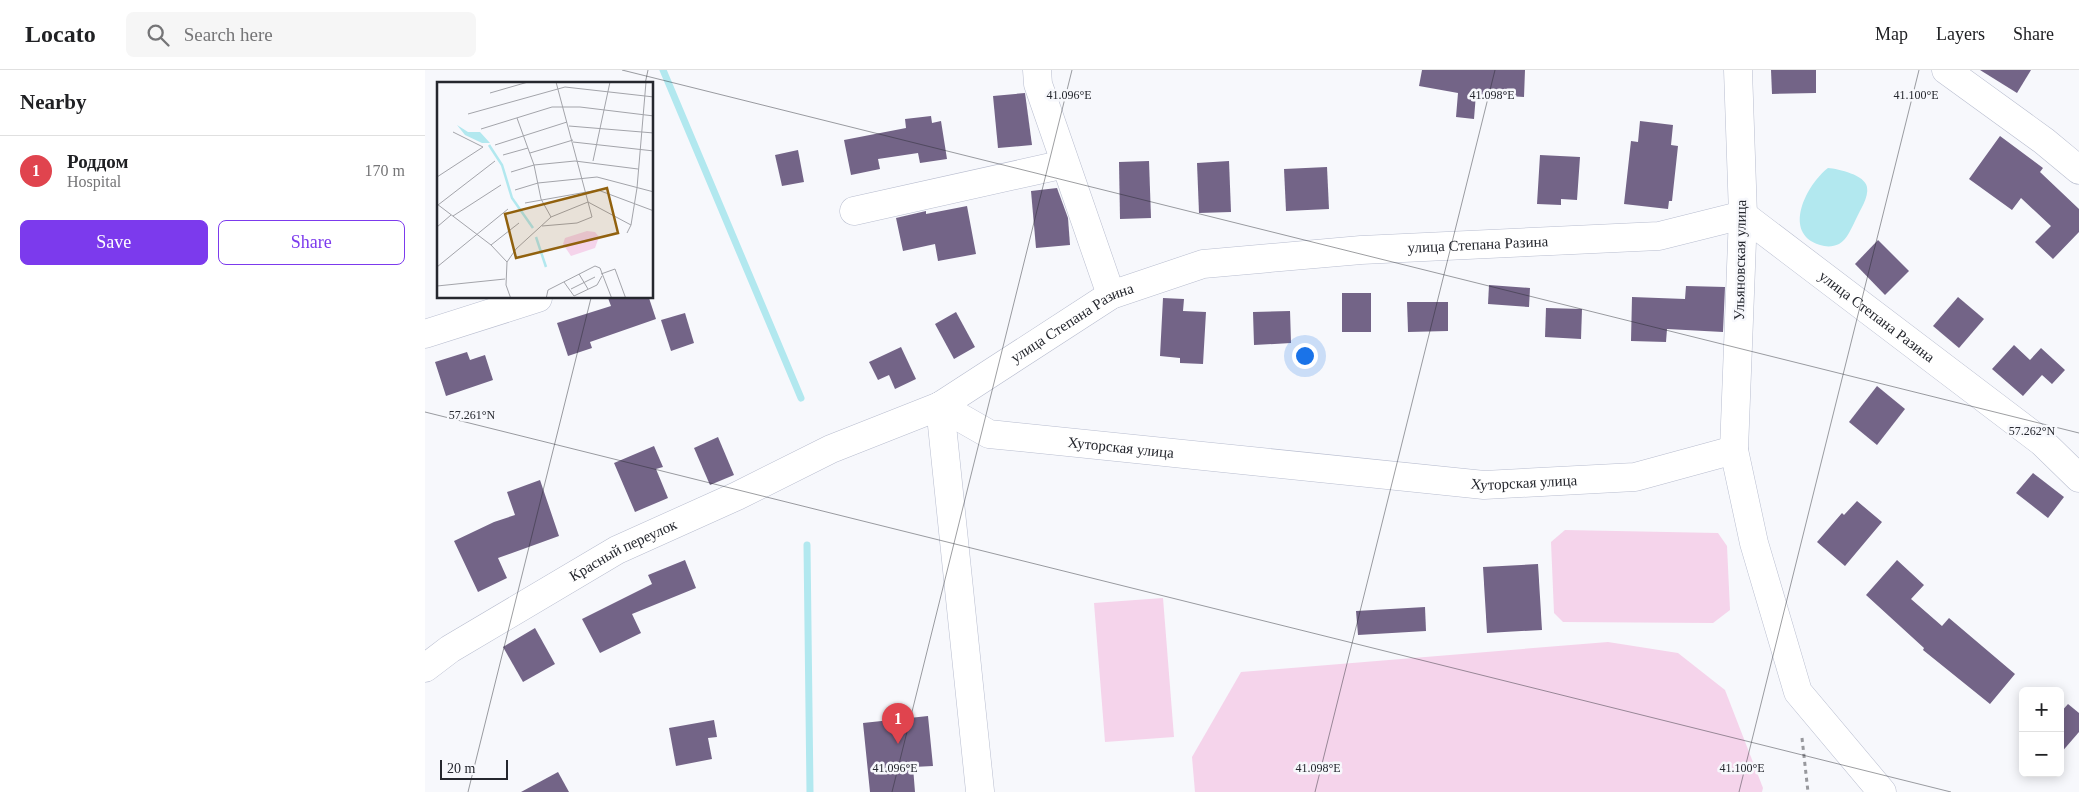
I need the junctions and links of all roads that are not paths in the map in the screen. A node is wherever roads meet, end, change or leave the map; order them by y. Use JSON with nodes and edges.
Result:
{"nodes":[{"id":1,"x":1037,"y":70,"type":"edge"},
{"id":2,"x":1738,"y":70,"type":"edge"},
{"id":3,"x":1946,"y":70,"type":"edge"},
{"id":4,"x":1065,"y":164,"type":"junction"},
{"id":5,"x":2079,"y":170,"type":"edge"},
{"id":6,"x":854,"y":210,"type":"dead end"},
{"id":7,"x":1743,"y":215,"type":"junction"},
{"id":8,"x":1111,"y":295,"type":"junction"},
{"id":9,"x":535,"y":299,"type":"edge"},
{"id":10,"x":425,"y":334,"type":"edge"},
{"id":11,"x":940,"y":406,"type":"junction"},
{"id":12,"x":831,"y":449,"type":"joint"},
{"id":13,"x":1734,"y":450,"type":"junction"},
{"id":14,"x":2079,"y":478,"type":"edge"},
{"id":15,"x":425,"y":668,"type":"edge"},
{"id":16,"x":979,"y":791,"type":"edge"},
{"id":17,"x":1882,"y":792,"type":"edge"}],
"edges":[{"from":1,"to":4,"type":"street"},
{"from":2,"to":7,"type":"street","name":"Ульяновская улица"},
{"from":3,"to":5,"type":"street"},
{"from":4,"to":6,"type":"street"},
{"from":4,"to":8,"type":"street"},
{"from":7,"to":8,"type":"street","name":"улица Степана Разина"},
{"from":7,"to":13,"type":"street","name":"Ульяновская улица"},
{"from":7,"to":14,"type":"street","name":"улица Степана Разина"},
{"from":8,"to":11,"type":"street","name":"улица Степана Разина"},
{"from":9,"to":10,"type":"street"},
{"from":11,"to":12,"type":"street","name":"улица Степана Разина"},
{"from":11,"to":13,"type":"street","name":"Хуторская улица"},
{"from":11,"to":16,"type":"street"},
{"from":12,"to":15,"type":"street","name":"Красный переулок"},
{"from":13,"to":17,"type":"street"}]}
